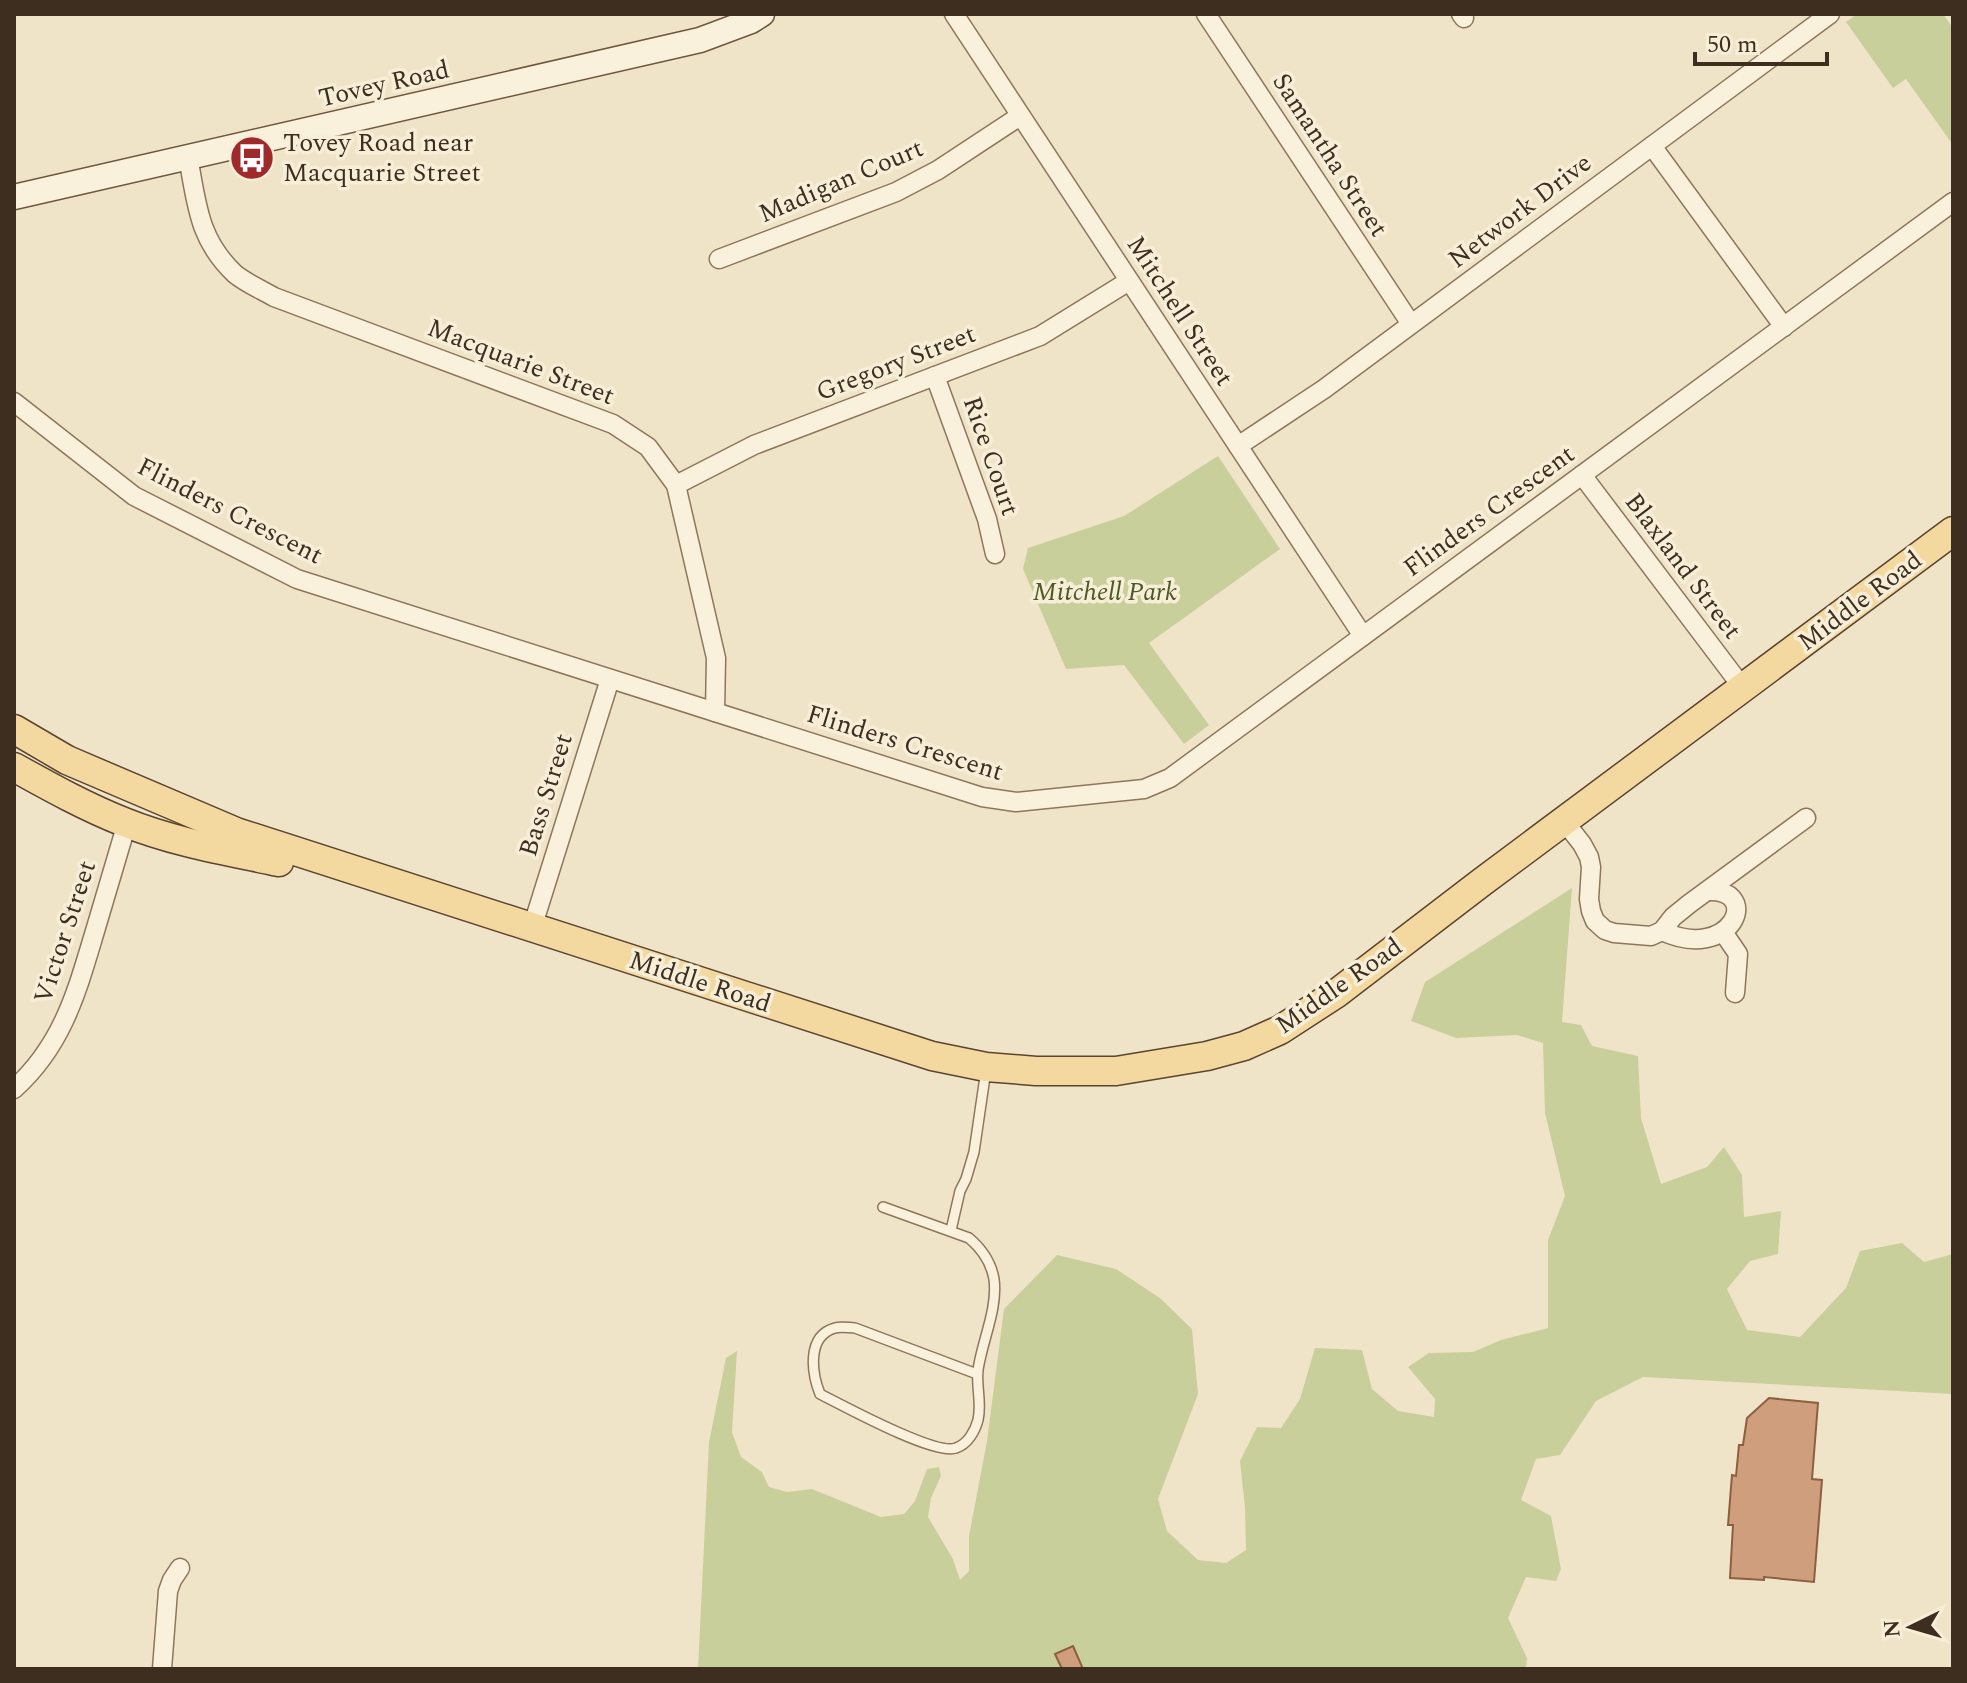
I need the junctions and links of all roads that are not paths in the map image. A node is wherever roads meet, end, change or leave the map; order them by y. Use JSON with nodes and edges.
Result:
{"nodes":[{"id":1,"x":762,"y":14,"type":"edge"},
{"id":2,"x":954,"y":14,"type":"edge"},
{"id":3,"x":1206,"y":14,"type":"edge"},
{"id":4,"x":1830,"y":14,"type":"edge"},
{"id":5,"x":1020,"y":116,"type":"junction"},
{"id":6,"x":1652,"y":146,"type":"junction"},
{"id":7,"x":188,"y":157,"type":"junction"},
{"id":8,"x":14,"y":197,"type":"edge"},
{"id":9,"x":1953,"y":202,"type":"edge"},
{"id":10,"x":719,"y":259,"type":"dead end"},
{"id":11,"x":1129,"y":281,"type":"junction"},
{"id":12,"x":1411,"y":324,"type":"junction"},
{"id":13,"x":1784,"y":327,"type":"junction"},
{"id":14,"x":935,"y":376,"type":"junction"},
{"id":15,"x":14,"y":402,"type":"edge"},
{"id":16,"x":1238,"y":446,"type":"junction"},
{"id":17,"x":1582,"y":475,"type":"junction"},
{"id":18,"x":676,"y":485,"type":"junction"},
{"id":19,"x":1953,"y":531,"type":"edge"},
{"id":20,"x":995,"y":554,"type":"dead end"},
{"id":21,"x":1363,"y":636,"type":"junction"},
{"id":22,"x":610,"y":679,"type":"junction"},
{"id":23,"x":1743,"y":688,"type":"junction"},
{"id":24,"x":715,"y":712,"type":"junction"},
{"id":25,"x":14,"y":729,"type":"edge"},
{"id":26,"x":67,"y":760,"type":"junction"},
{"id":27,"x":14,"y":767,"type":"edge"},
{"id":28,"x":1806,"y":818,"type":"dead end"},
{"id":29,"x":1564,"y":821,"type":"junction"},
{"id":30,"x":127,"y":823,"type":"junction"},
{"id":31,"x":192,"y":844,"type":"junction"},
{"id":32,"x":1709,"y":891,"type":"junction"},
{"id":33,"x":430,"y":895,"type":"junction"},
{"id":34,"x":532,"y":928,"type":"junction"},
{"id":35,"x":1662,"y":931,"type":"junction"},
{"id":36,"x":1723,"y":932,"type":"junction"},
{"id":37,"x":1735,"y":993,"type":"dead end"},
{"id":38,"x":986,"y":1067,"type":"junction"},
{"id":39,"x":14,"y":1089,"type":"edge"},
{"id":40,"x":883,"y":1207,"type":"dead end"},
{"id":41,"x":951,"y":1230,"type":"junction"},
{"id":42,"x":977,"y":1374,"type":"junction"},
{"id":43,"x":180,"y":1568,"type":"dead end"},
{"id":44,"x":162,"y":1669,"type":"edge"}],
"edges":[{"from":1,"to":7,"type":"street","name":"Tovey Road"},
{"from":2,"to":5,"type":"street","name":"Mitchell Street"},
{"from":3,"to":12,"type":"street","name":"Samantha Street"},
{"from":4,"to":6,"type":"street","name":"Network Drive"},
{"from":5,"to":10,"type":"street","name":"Madigan Court"},
{"from":5,"to":11,"type":"street","name":"Mitchell Street"},
{"from":6,"to":12,"type":"street","name":"Network Drive"},
{"from":6,"to":13,"type":"street"},
{"from":7,"to":8,"type":"street","name":"Tovey Road"},
{"from":7,"to":18,"type":"street","name":"Macquarie Street"},
{"from":9,"to":13,"type":"street","name":"Flinders Crescent"},
{"from":11,"to":14,"type":"street","name":"Gregory Street"},
{"from":11,"to":16,"type":"street","name":"Mitchell Street"},
{"from":12,"to":16,"type":"street","name":"Network Drive"},
{"from":13,"to":17,"type":"street","name":"Flinders Crescent"},
{"from":14,"to":18,"type":"street","name":"Gregory Street"},
{"from":14,"to":20,"type":"street","name":"Rice Court"},
{"from":15,"to":22,"type":"street","name":"Flinders Crescent"},
{"from":16,"to":21,"type":"street","name":"Mitchell Street"},
{"from":17,"to":21,"type":"street","name":"Flinders Crescent"},
{"from":17,"to":23,"type":"street","name":"Blaxland Street"},
{"from":18,"to":24,"type":"street","name":"Macquarie Street"},
{"from":19,"to":23,"type":"main road","name":"Middle Road"},
{"from":21,"to":24,"type":"street","name":"Flinders Crescent"},
{"from":22,"to":24,"type":"street","name":"Flinders Crescent"},
{"from":22,"to":34,"type":"street","name":"Bass Street"},
{"from":23,"to":29,"type":"main road","name":"Middle Road"},
{"from":25,"to":26,"type":"main road","name":"Middle Road"},
{"from":26,"to":31,"type":"main road"},
{"from":26,"to":33,"type":"main road","name":"Middle Road"},
{"from":27,"to":30,"type":"main road","name":"Middle Road"},
{"from":28,"to":32,"type":"street"},
{"from":29,"to":35,"type":"street"},
{"from":29,"to":38,"type":"main road","name":"Middle Road"},
{"from":30,"to":31,"type":"main road","name":"Middle Road"},
{"from":30,"to":39,"type":"street","name":"Victor Street"},
{"from":31,"to":33,"type":"main road","name":"Middle Road"},
{"from":32,"to":35,"type":"street"},
{"from":32,"to":36,"type":"street"},
{"from":33,"to":34,"type":"main road","name":"Middle Road"},
{"from":34,"to":38,"type":"main road","name":"Middle Road"},
{"from":35,"to":36,"type":"street"},
{"from":36,"to":37,"type":"street"},
{"from":38,"to":41,"type":"lane"},
{"from":40,"to":41,"type":"lane"},
{"from":41,"to":42,"type":"lane"},
{"from":42,"to":42,"type":"lane"},
{"from":43,"to":44,"type":"street"}]}
